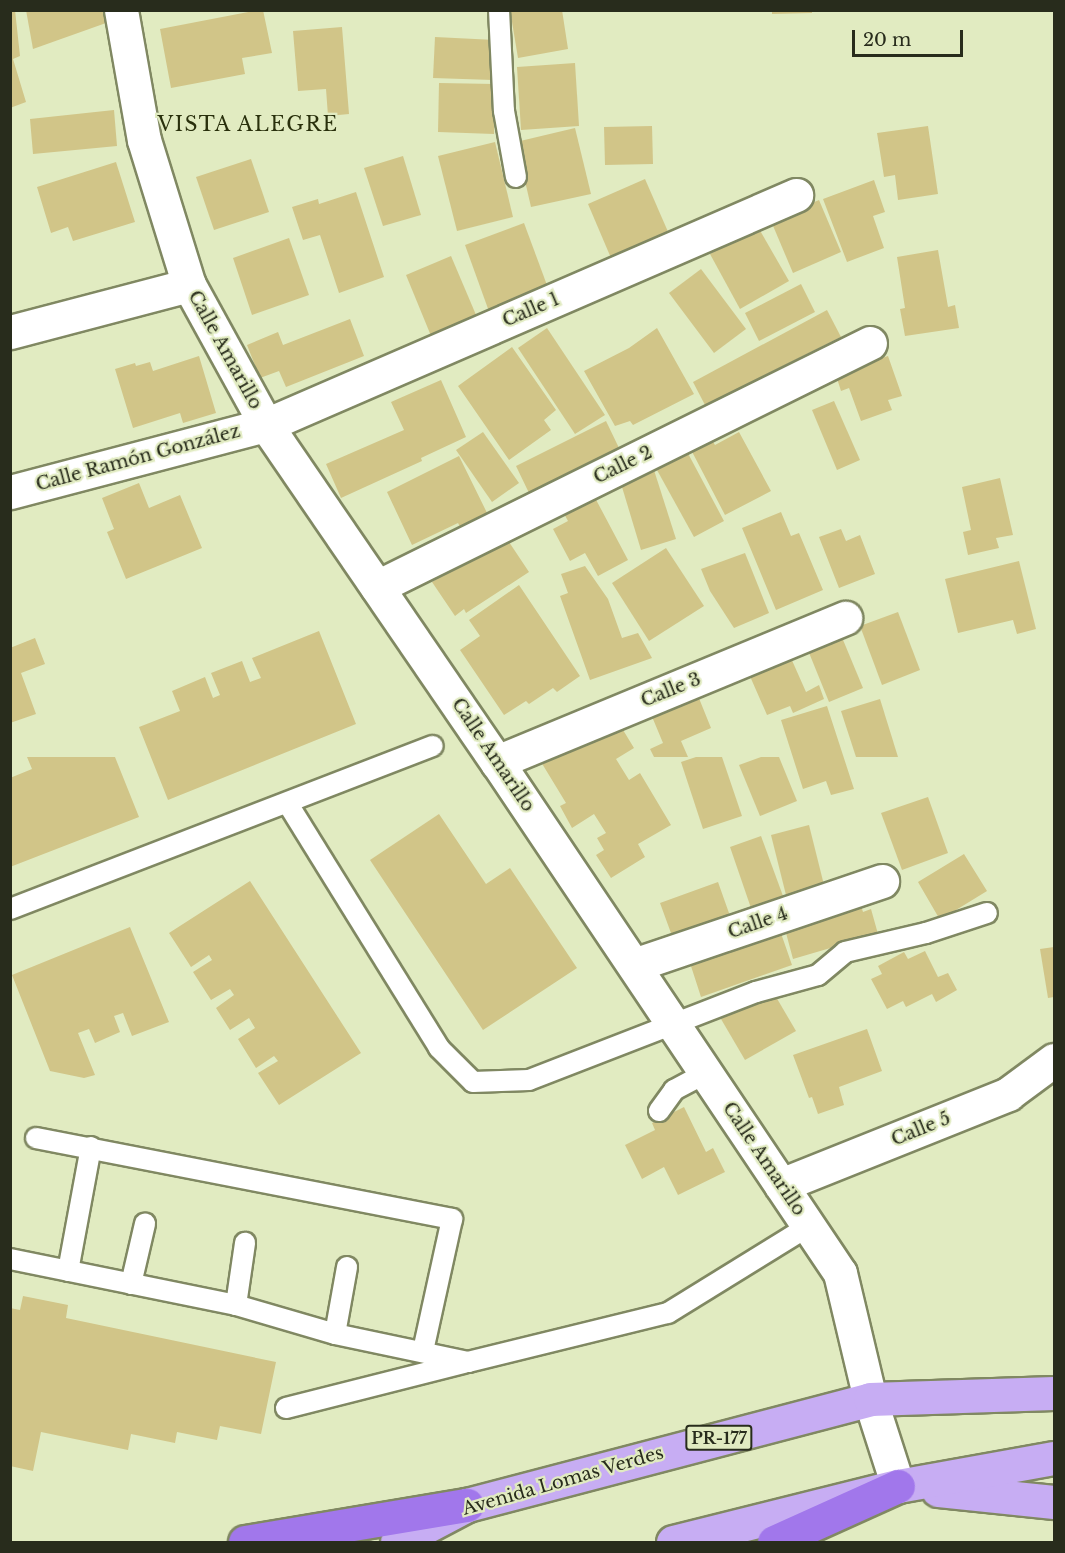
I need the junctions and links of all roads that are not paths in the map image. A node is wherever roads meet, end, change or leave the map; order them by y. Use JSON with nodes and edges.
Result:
{"nodes":[{"id":1,"x":121,"y":10,"type":"edge"},
{"id":2,"x":499,"y":10,"type":"edge"},
{"id":3,"x":516,"y":177,"type":"dead end"},
{"id":4,"x":796,"y":195,"type":"dead end"},
{"id":5,"x":189,"y":285,"type":"junction"},
{"id":6,"x":10,"y":332,"type":"edge"},
{"id":7,"x":870,"y":343,"type":"dead end"},
{"id":8,"x":266,"y":424,"type":"junction"},
{"id":9,"x":10,"y":492,"type":"edge"},
{"id":10,"x":377,"y":586,"type":"junction"},
{"id":11,"x":845,"y":618,"type":"dead end"},
{"id":12,"x":433,"y":746,"type":"dead end"},
{"id":13,"x":497,"y":762,"type":"junction"},
{"id":14,"x":288,"y":804,"type":"junction"},
{"id":15,"x":882,"y":881,"type":"dead end"},
{"id":16,"x":10,"y":909,"type":"edge"},
{"id":17,"x":987,"y":912,"type":"dead end"},
{"id":18,"x":634,"y":965,"type":"junction"},
{"id":19,"x":674,"y":1024,"type":"junction"},
{"id":20,"x":1054,"y":1060,"type":"edge"},
{"id":21,"x":706,"y":1073,"type":"junction"},
{"id":22,"x":659,"y":1111,"type":"dead end"},
{"id":23,"x":36,"y":1138,"type":"dead end"},
{"id":24,"x":91,"y":1147,"type":"junction"},
{"id":25,"x":780,"y":1185,"type":"junction"},
{"id":26,"x":145,"y":1224,"type":"dead end"},
{"id":27,"x":809,"y":1226,"type":"junction"},
{"id":28,"x":245,"y":1243,"type":"dead end"},
{"id":29,"x":10,"y":1259,"type":"edge"},
{"id":30,"x":347,"y":1267,"type":"dead end"},
{"id":31,"x":68,"y":1271,"type":"junction"},
{"id":32,"x":131,"y":1284,"type":"junction"},
{"id":33,"x":236,"y":1305,"type":"junction"},
{"id":34,"x":335,"y":1334,"type":"junction"},
{"id":35,"x":423,"y":1351,"type":"junction"},
{"id":36,"x":468,"y":1362,"type":"junction"},
{"id":37,"x":1054,"y":1393,"type":"edge"},
{"id":38,"x":870,"y":1399,"type":"junction"},
{"id":39,"x":286,"y":1408,"type":"dead end"},
{"id":40,"x":1054,"y":1458,"type":"edge"},
{"id":41,"x":898,"y":1486,"type":"junction"},
{"id":42,"x":1054,"y":1502,"type":"edge"},
{"id":43,"x":467,"y":1505,"type":"junction"},
{"id":44,"x":245,"y":1542,"type":"edge"},
{"id":45,"x":397,"y":1542,"type":"edge"},
{"id":46,"x":673,"y":1542,"type":"edge"},
{"id":47,"x":774,"y":1542,"type":"edge"}],
"edges":[{"from":1,"to":5,"type":"street","name":"Calle Amarillo"},
{"from":2,"to":3,"type":"lane"},
{"from":4,"to":8,"type":"street","name":"Calle 1"},
{"from":5,"to":6,"type":"street"},
{"from":5,"to":8,"type":"street","name":"Calle Amarillo"},
{"from":7,"to":10,"type":"street","name":"Calle 2"},
{"from":8,"to":9,"type":"street","name":"Calle Ramón González"},
{"from":8,"to":10,"type":"street","name":"Calle Amarillo"},
{"from":10,"to":13,"type":"street","name":"Calle Amarillo"},
{"from":11,"to":13,"type":"street","name":"Calle 3"},
{"from":12,"to":14,"type":"lane"},
{"from":13,"to":18,"type":"street","name":"Calle Amarillo"},
{"from":14,"to":16,"type":"lane"},
{"from":14,"to":19,"type":"lane"},
{"from":15,"to":18,"type":"street","name":"Calle 4"},
{"from":17,"to":19,"type":"lane"},
{"from":18,"to":19,"type":"street","name":"Calle Amarillo"},
{"from":19,"to":21,"type":"street","name":"Calle Amarillo"},
{"from":20,"to":25,"type":"street","name":"Calle 5"},
{"from":21,"to":22,"type":"lane"},
{"from":21,"to":25,"type":"street","name":"Calle Amarillo"},
{"from":23,"to":24,"type":"lane"},
{"from":24,"to":31,"type":"lane"},
{"from":24,"to":35,"type":"lane"},
{"from":25,"to":27,"type":"street","name":"Calle Amarillo"},
{"from":26,"to":32,"type":"lane"},
{"from":27,"to":36,"type":"lane"},
{"from":27,"to":38,"type":"street","name":"Calle Amarillo"},
{"from":28,"to":33,"type":"lane"},
{"from":29,"to":31,"type":"lane"},
{"from":30,"to":34,"type":"lane"},
{"from":31,"to":32,"type":"lane"},
{"from":32,"to":33,"type":"lane"},
{"from":33,"to":34,"type":"lane"},
{"from":34,"to":35,"type":"lane"},
{"from":35,"to":36,"type":"lane"},
{"from":36,"to":39,"type":"lane"},
{"from":37,"to":38,"type":"main road","name":"Avenida Lomas Verdes","number":"PR-177"},
{"from":38,"to":41,"type":"street","name":"Calle Amarillo"},
{"from":38,"to":43,"type":"main road","name":"Avenida Lomas Verdes","number":"PR-177"},
{"from":40,"to":41,"type":"main road"},
{"from":41,"to":42,"type":"main road"},
{"from":41,"to":46,"type":"main road"},
{"from":41,"to":47,"type":"highway"},
{"from":43,"to":44,"type":"highway"},
{"from":43,"to":45,"type":"main road","name":"Avenida Lomas Verdes","number":"PR-177"}]}
